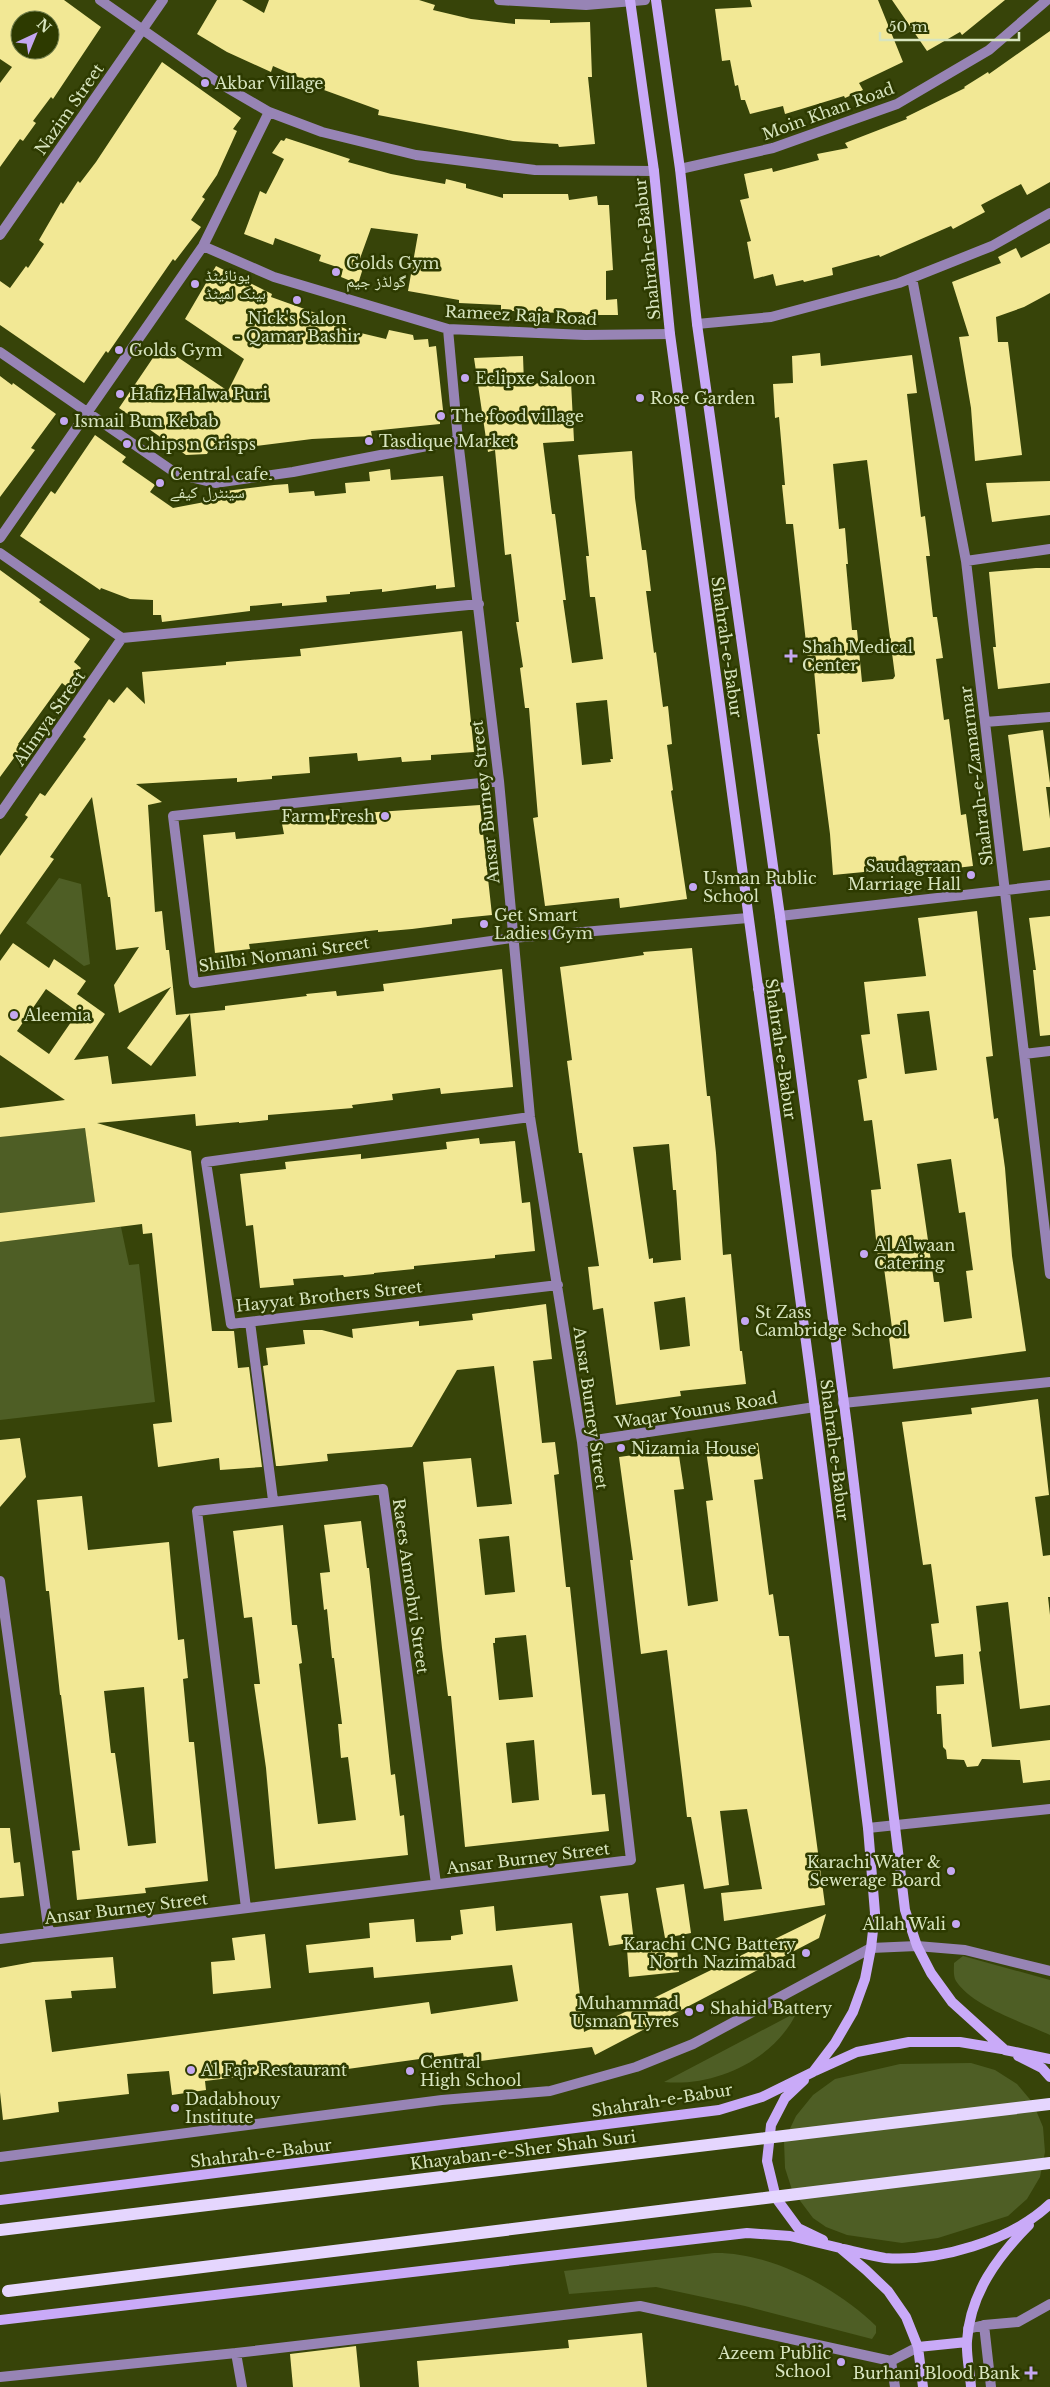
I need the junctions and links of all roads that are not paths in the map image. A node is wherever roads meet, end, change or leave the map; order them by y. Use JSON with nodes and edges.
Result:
{"nodes":[{"id":1,"x":100,"y":0,"type":"edge"},
{"id":2,"x":163,"y":0,"type":"edge"},
{"id":3,"x":499,"y":0,"type":"edge"},
{"id":4,"x":645,"y":0,"type":"edge"},
{"id":5,"x":656,"y":0,"type":"edge"},
{"id":6,"x":1048,"y":0,"type":"edge"},
{"id":7,"x":630,"y":1,"type":"edge"},
{"id":8,"x":142,"y":30,"type":"junction"},
{"id":9,"x":269,"y":112,"type":"junction"},
{"id":10,"x":680,"y":168,"type":"junction"},
{"id":11,"x":654,"y":171,"type":"junction"},
{"id":12,"x":1050,"y":213,"type":"edge"},
{"id":13,"x":0,"y":235,"type":"edge"},
{"id":14,"x":203,"y":246,"type":"junction"},
{"id":15,"x":912,"y":278,"type":"junction"},
{"id":16,"x":697,"y":324,"type":"junction"},
{"id":17,"x":448,"y":329,"type":"junction"},
{"id":18,"x":670,"y":334,"type":"junction"},
{"id":19,"x":0,"y":352,"type":"edge"},
{"id":20,"x":88,"y":414,"type":"junction"},
{"id":21,"x":458,"y":440,"type":"junction"},
{"id":22,"x":0,"y":538,"type":"edge"},
{"id":23,"x":1050,"y":549,"type":"edge"},
{"id":24,"x":0,"y":553,"type":"edge"},
{"id":25,"x":966,"y":561,"type":"junction"},
{"id":26,"x":479,"y":604,"type":"junction"},
{"id":27,"x":122,"y":638,"type":"junction"},
{"id":28,"x":1050,"y":717,"type":"edge"},
{"id":29,"x":985,"y":722,"type":"junction"},
{"id":30,"x":499,"y":781,"type":"junction"},
{"id":31,"x":0,"y":814,"type":"edge"},
{"id":32,"x":1050,"y":885,"type":"edge"},
{"id":33,"x":1005,"y":891,"type":"junction"},
{"id":34,"x":780,"y":916,"type":"junction"},
{"id":35,"x":748,"y":918,"type":"junction"},
{"id":36,"x":512,"y":938,"type":"junction"},
{"id":37,"x":789,"y":987,"type":"junction"},
{"id":38,"x":758,"y":989,"type":"junction"},
{"id":39,"x":1050,"y":1051,"type":"edge"},
{"id":40,"x":1024,"y":1054,"type":"junction"},
{"id":41,"x":530,"y":1117,"type":"junction"},
{"id":42,"x":1047,"y":1226,"type":"edge"},
{"id":43,"x":1050,"y":1274,"type":"edge"},
{"id":44,"x":558,"y":1285,"type":"junction"},
{"id":45,"x":250,"y":1322,"type":"junction"},
{"id":46,"x":1050,"y":1382,"type":"edge"},
{"id":47,"x":843,"y":1403,"type":"junction"},
{"id":48,"x":815,"y":1407,"type":"junction"},
{"id":49,"x":582,"y":1442,"type":"junction"},
{"id":50,"x":273,"y":1500,"type":"junction"},
{"id":51,"x":0,"y":1581,"type":"edge"},
{"id":52,"x":1050,"y":1809,"type":"edge"},
{"id":53,"x":894,"y":1824,"type":"junction"},
{"id":54,"x":868,"y":1828,"type":"junction"},
{"id":55,"x":436,"y":1884,"type":"junction"},
{"id":56,"x":246,"y":1908,"type":"junction"},
{"id":57,"x":49,"y":1933,"type":"junction"},
{"id":58,"x":0,"y":1939,"type":"edge"},
{"id":59,"x":917,"y":1946,"type":"junction"},
{"id":60,"x":872,"y":1948,"type":"junction"},
{"id":61,"x":1050,"y":1972,"type":"edge"},
{"id":62,"x":1005,"y":2050,"type":"junction"},
{"id":63,"x":1050,"y":2059,"type":"edge"},
{"id":64,"x":813,"y":2072,"type":"junction"},
{"id":65,"x":1050,"y":2077,"type":"edge"},
{"id":66,"x":1050,"y":2104,"type":"edge"},
{"id":67,"x":0,"y":2157,"type":"edge"},
{"id":68,"x":1050,"y":2162,"type":"edge"},
{"id":69,"x":0,"y":2200,"type":"edge"},
{"id":70,"x":1050,"y":2204,"type":"edge"},
{"id":71,"x":1050,"y":2212,"type":"edge"},
{"id":72,"x":1036,"y":2218,"type":"junction"},
{"id":73,"x":0,"y":2230,"type":"edge"},
{"id":74,"x":840,"y":2248,"type":"junction"},
{"id":75,"x":8,"y":2291,"type":"dead end"},
{"id":76,"x":1050,"y":2304,"type":"edge"},
{"id":77,"x":0,"y":2320,"type":"edge"},
{"id":78,"x":984,"y":2324,"type":"junction"},
{"id":79,"x":968,"y":2329,"type":"junction"},
{"id":80,"x":967,"y":2342,"type":"junction"},
{"id":81,"x":918,"y":2347,"type":"junction"},
{"id":82,"x":236,"y":2353,"type":"junction"},
{"id":83,"x":892,"y":2361,"type":"junction"},
{"id":84,"x":0,"y":2377,"type":"edge"},
{"id":85,"x":242,"y":2387,"type":"edge"},
{"id":86,"x":895,"y":2387,"type":"edge"},
{"id":87,"x":923,"y":2387,"type":"edge"},
{"id":88,"x":971,"y":2387,"type":"edge"},
{"id":89,"x":991,"y":2387,"type":"edge"}],
"edges":[{"from":1,"to":8,"type":"street"},
{"from":2,"to":8,"type":"street","name":"Nazim Street"},
{"from":3,"to":7,"type":"street"},
{"from":4,"to":7,"type":"street"},
{"from":5,"to":10,"type":"main road","name":"Shahrah-e-Babur"},
{"from":6,"to":10,"type":"street","name":"Moin Khan Road"},
{"from":7,"to":11,"type":"main road","name":"Shahrah-e-Babur"},
{"from":8,"to":9,"type":"street"},
{"from":8,"to":13,"type":"street","name":"Nazim Street"},
{"from":9,"to":11,"type":"street"},
{"from":9,"to":14,"type":"street"},
{"from":10,"to":16,"type":"main road","name":"Shahrah-e-Babur"},
{"from":11,"to":18,"type":"main road","name":"Shahrah-e-Babur"},
{"from":12,"to":15,"type":"street"},
{"from":14,"to":17,"type":"street","name":"Rameez Raja Road"},
{"from":14,"to":20,"type":"street"},
{"from":15,"to":16,"type":"street"},
{"from":15,"to":25,"type":"street","name":"Shahrah-e-Zamarmar"},
{"from":16,"to":34,"type":"main road","name":"Shahrah-e-Babur"},
{"from":17,"to":18,"type":"street","name":"Rameez Raja Road"},
{"from":17,"to":21,"type":"street","name":"Ansar Burney Street"},
{"from":18,"to":35,"type":"main road","name":"Shahrah-e-Babur"},
{"from":19,"to":20,"type":"street"},
{"from":20,"to":21,"type":"street"},
{"from":20,"to":22,"type":"street"},
{"from":21,"to":26,"type":"street","name":"Ansar Burney Street"},
{"from":23,"to":25,"type":"street"},
{"from":24,"to":27,"type":"street"},
{"from":25,"to":29,"type":"street","name":"Shahrah-e-Zamarmar"},
{"from":26,"to":27,"type":"street"},
{"from":26,"to":30,"type":"street","name":"Ansar Burney Street"},
{"from":27,"to":31,"type":"street","name":"Alimya Street"},
{"from":28,"to":29,"type":"street"},
{"from":29,"to":33,"type":"street","name":"Shahrah-e-Zamarmar"},
{"from":30,"to":36,"type":"street","name":"Ansar Burney Street"},
{"from":30,"to":36,"type":"street","name":"Shilbi Nomani Street"},
{"from":32,"to":33,"type":"street"},
{"from":33,"to":34,"type":"street"},
{"from":33,"to":40,"type":"street","name":"Shahrah-e-Zamarmar"},
{"from":34,"to":37,"type":"main road","name":"Shahrah-e-Babur"},
{"from":35,"to":36,"type":"street"},
{"from":35,"to":38,"type":"main road","name":"Shahrah-e-Babur"},
{"from":36,"to":41,"type":"street","name":"Ansar Burney Street"},
{"from":37,"to":38,"type":"main road"},
{"from":37,"to":47,"type":"main road","name":"Shahrah-e-Babur"},
{"from":38,"to":48,"type":"main road","name":"Shahrah-e-Babur"},
{"from":39,"to":40,"type":"street"},
{"from":40,"to":42,"type":"street","name":"Shahrah-e-Zamarmar"},
{"from":41,"to":44,"type":"street","name":"Ansar Burney Street"},
{"from":41,"to":45,"type":"street","name":"Hayyat Brothers Street"},
{"from":42,"to":43,"type":"street","name":"Shahrah-e-Zamarmar"},
{"from":44,"to":45,"type":"street","name":"Hayyat Brothers Street"},
{"from":44,"to":49,"type":"street","name":"Ansar Burney Street"},
{"from":45,"to":50,"type":"street"},
{"from":46,"to":47,"type":"street"},
{"from":47,"to":53,"type":"main road","name":"Shahrah-e-Babur"},
{"from":48,"to":49,"type":"street","name":"Waqar Younus Road"},
{"from":48,"to":54,"type":"main road","name":"Shahrah-e-Babur"},
{"from":49,"to":55,"type":"street","name":"Ansar Burney Street"},
{"from":50,"to":55,"type":"street","name":"Raees Amrohvi Street"},
{"from":50,"to":56,"type":"street","name":"Raees Amrohvi Street"},
{"from":51,"to":57,"type":"street"},
{"from":52,"to":53,"type":"street"},
{"from":53,"to":54,"type":"street"},
{"from":53,"to":59,"type":"main road","name":"Shahrah-e-Babur"},
{"from":54,"to":60,"type":"main road","name":"Shahrah-e-Babur"},
{"from":55,"to":56,"type":"street","name":"Ansar Burney Street"},
{"from":56,"to":57,"type":"street","name":"Ansar Burney Street"},
{"from":57,"to":58,"type":"street","name":"Ansar Burney Street"},
{"from":59,"to":60,"type":"street"},
{"from":59,"to":61,"type":"street"},
{"from":59,"to":62,"type":"main road","name":"Shahrah-e-Babur"},
{"from":60,"to":64,"type":"main road","name":"Shahrah-e-Babur"},
{"from":60,"to":67,"type":"street"},
{"from":62,"to":63,"type":"main road"},
{"from":62,"to":64,"type":"main road"},
{"from":62,"to":65,"type":"main road"},
{"from":64,"to":69,"type":"main road","name":"Shahrah-e-Babur"},
{"from":64,"to":74,"type":"main road"},
{"from":66,"to":73,"type":"main road","name":"Khayaban-e-Sher Shah Suri","bridge":true},
{"from":68,"to":75,"type":"main road","bridge":true},
{"from":70,"to":72,"type":"main road"},
{"from":71,"to":72,"type":"main road"},
{"from":72,"to":74,"type":"main road"},
{"from":72,"to":79,"type":"main road"},
{"from":74,"to":77,"type":"main road"},
{"from":74,"to":81,"type":"main road"},
{"from":76,"to":78,"type":"street"},
{"from":78,"to":79,"type":"street"},
{"from":78,"to":89,"type":"street"},
{"from":79,"to":80,"type":"main road"},
{"from":80,"to":81,"type":"main road"},
{"from":80,"to":88,"type":"main road"},
{"from":81,"to":83,"type":"street"},
{"from":81,"to":87,"type":"main road"},
{"from":82,"to":83,"type":"street"},
{"from":82,"to":84,"type":"street"},
{"from":82,"to":85,"type":"street"},
{"from":83,"to":86,"type":"street"}]}
